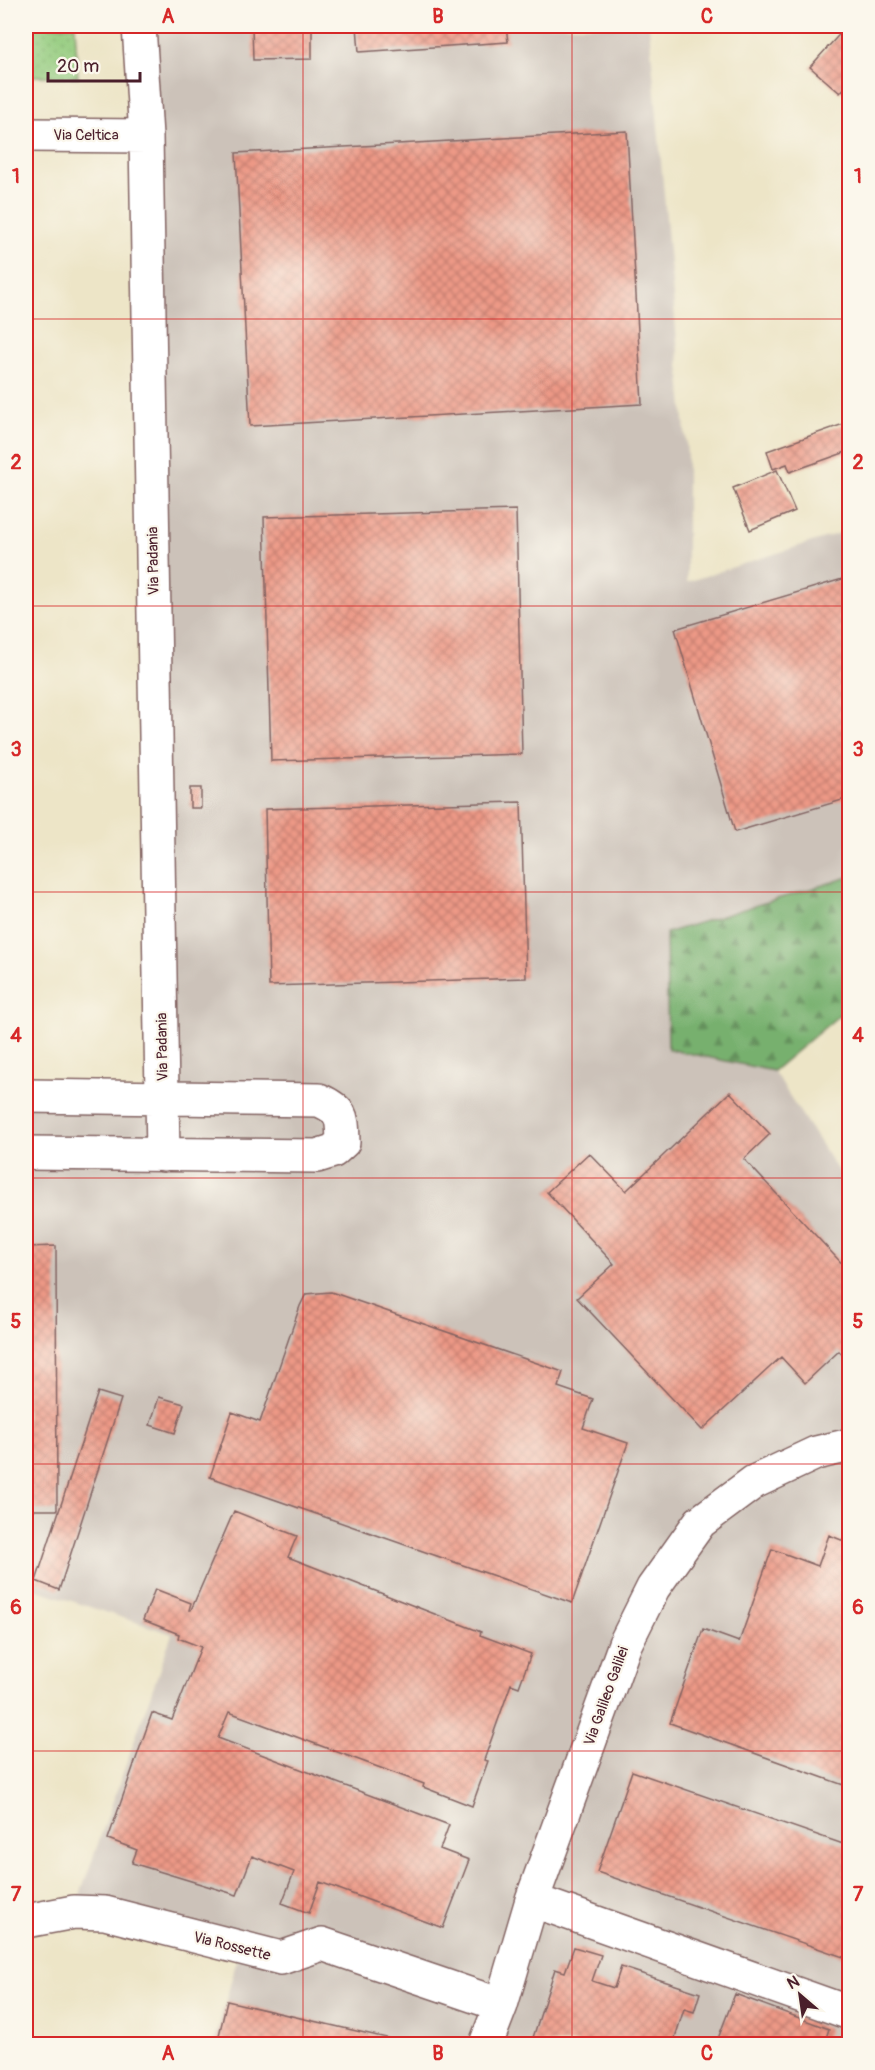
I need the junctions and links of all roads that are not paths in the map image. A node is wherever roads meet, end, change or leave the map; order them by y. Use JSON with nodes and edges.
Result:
{"nodes":[{"id":1,"x":139,"y":26,"type":"edge"},
{"id":2,"x":26,"y":135,"type":"edge"},
{"id":3,"x":146,"y":136,"type":"junction"},
{"id":4,"x":26,"y":1096,"type":"edge"},
{"id":5,"x":163,"y":1098,"type":"junction"},
{"id":6,"x":26,"y":1153,"type":"edge"},
{"id":7,"x":163,"y":1155,"type":"junction"},
{"id":8,"x":849,"y":1445,"type":"edge"},
{"id":9,"x":532,"y":1900,"type":"junction"},
{"id":10,"x":26,"y":1921,"type":"edge"},
{"id":11,"x":501,"y":2005,"type":"junction"},
{"id":12,"x":849,"y":2013,"type":"edge"},
{"id":13,"x":486,"y":2044,"type":"edge"}],
"edges":[{"from":1,"to":3,"type":"street","name":"Via Padania"},
{"from":2,"to":3,"type":"street","name":"Via Celtica"},
{"from":3,"to":5,"type":"street","name":"Via Padania"},
{"from":4,"to":5,"type":"street","name":"Via Padania"},
{"from":5,"to":7,"type":"street","name":"Via Padania"},
{"from":5,"to":7,"type":"street","name":"Via Padania"},
{"from":6,"to":7,"type":"street","name":"Via Padania"},
{"from":8,"to":9,"type":"street","name":"Via Galileo Galilei"},
{"from":9,"to":11,"type":"street","name":"Via Galileo Galilei"},
{"from":9,"to":12,"type":"street"},
{"from":10,"to":11,"type":"street","name":"Via Rossette"},
{"from":11,"to":13,"type":"street","name":"Via Galileo Galilei"}]}
